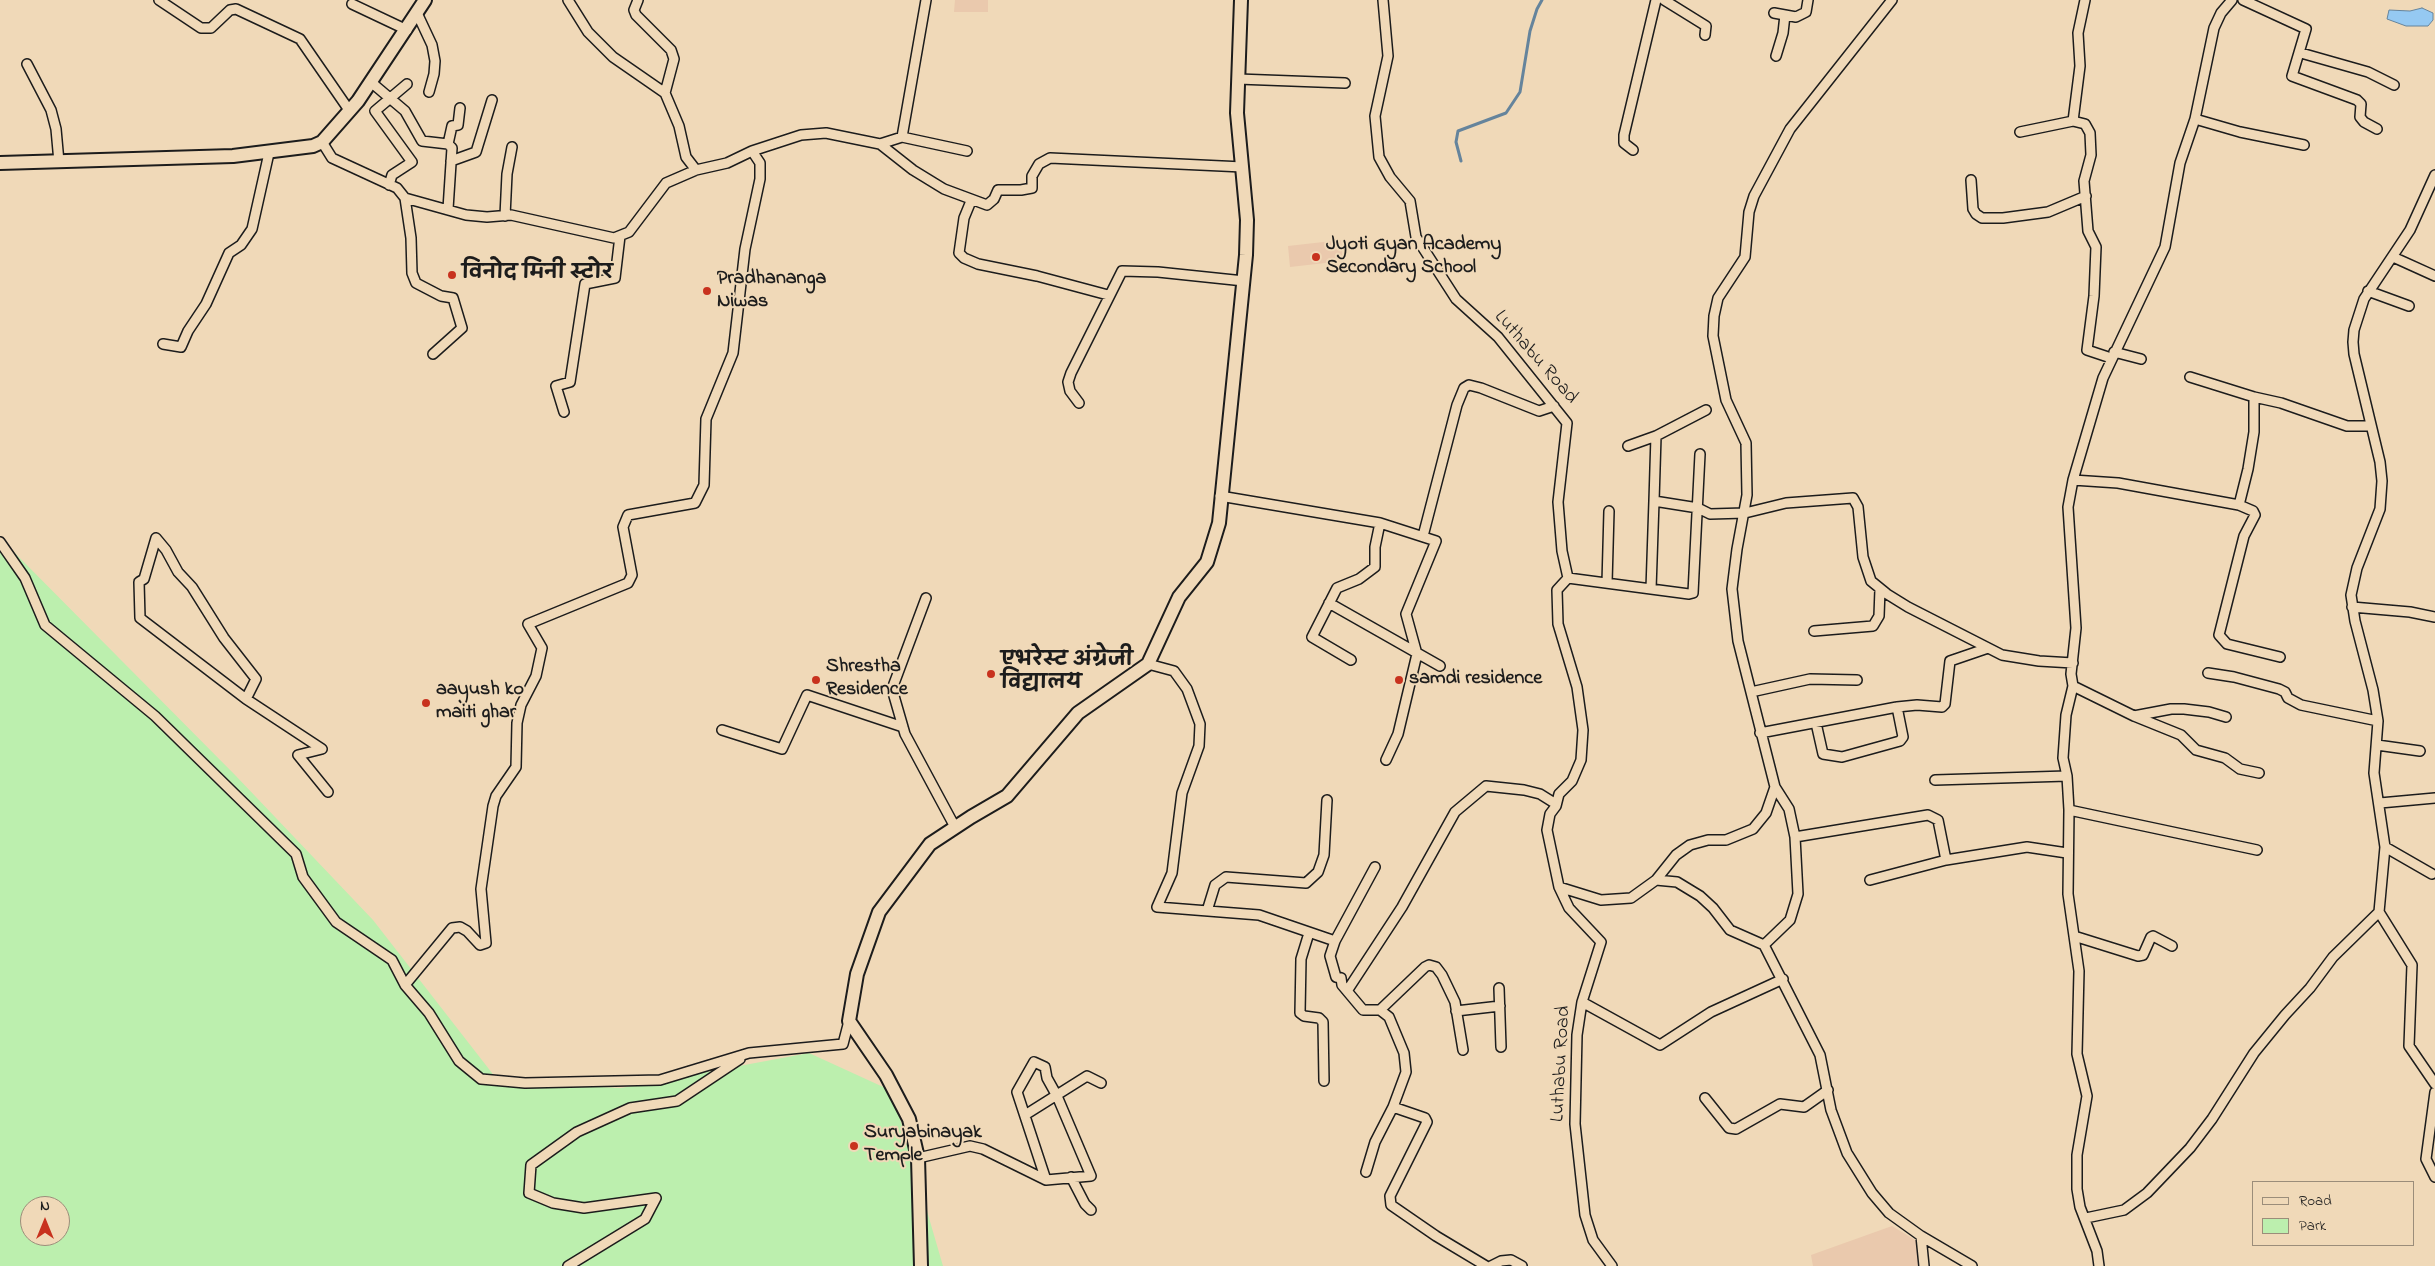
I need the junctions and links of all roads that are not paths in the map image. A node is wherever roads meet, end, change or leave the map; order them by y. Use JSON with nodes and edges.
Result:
{"nodes":[{"id":1,"x":159,"y":0,"type":"edge"},
{"id":2,"x":424,"y":0,"type":"edge"},
{"id":3,"x":568,"y":0,"type":"edge"},
{"id":4,"x":638,"y":0,"type":"edge"},
{"id":5,"x":926,"y":0,"type":"edge"},
{"id":6,"x":1241,"y":0,"type":"edge"},
{"id":7,"x":1383,"y":0,"type":"edge"},
{"id":8,"x":1656,"y":0,"type":"edge"},
{"id":9,"x":1664,"y":0,"type":"edge"},
{"id":10,"x":1808,"y":0,"type":"edge"},
{"id":11,"x":1892,"y":0,"type":"edge"},
{"id":12,"x":2085,"y":0,"type":"edge"},
{"id":13,"x":2232,"y":0,"type":"edge"},
{"id":14,"x":2243,"y":0,"type":"edge"},
{"id":15,"x":352,"y":4,"type":"dead end"},
{"id":16,"x":417,"y":13,"type":"junction"},
{"id":17,"x":1774,"y":13,"type":"dead end"},
{"id":18,"x":1785,"y":15,"type":"junction"},
{"id":19,"x":407,"y":30,"type":"junction"},
{"id":20,"x":1705,"y":34,"type":"dead end"},
{"id":21,"x":2300,"y":53,"type":"junction"},
{"id":22,"x":1776,"y":56,"type":"dead end"},
{"id":23,"x":27,"y":64,"type":"dead end"},
{"id":24,"x":1238,"y":79,"type":"junction"},
{"id":25,"x":372,"y":83,"type":"junction"},
{"id":26,"x":1345,"y":83,"type":"dead end"},
{"id":27,"x":406,"y":84,"type":"dead end"},
{"id":28,"x":2394,"y":85,"type":"dead end"},
{"id":29,"x":429,"y":92,"type":"dead end"},
{"id":30,"x":665,"y":93,"type":"junction"},
{"id":31,"x":391,"y":99,"type":"junction"},
{"id":32,"x":492,"y":100,"type":"dead end"},
{"id":33,"x":460,"y":108,"type":"dead end"},
{"id":34,"x":349,"y":110,"type":"junction"},
{"id":35,"x":2195,"y":119,"type":"junction"},
{"id":36,"x":2073,"y":121,"type":"junction"},
{"id":37,"x":2377,"y":129,"type":"dead end"},
{"id":38,"x":2020,"y":132,"type":"dead end"},
{"id":39,"x":902,"y":137,"type":"junction"},
{"id":40,"x":322,"y":142,"type":"junction"},
{"id":41,"x":448,"y":144,"type":"junction"},
{"id":42,"x":880,"y":144,"type":"junction"},
{"id":43,"x":2304,"y":145,"type":"dead end"},
{"id":44,"x":512,"y":147,"type":"dead end"},
{"id":45,"x":1633,"y":150,"type":"dead end"},
{"id":46,"x":752,"y":151,"type":"junction"},
{"id":47,"x":967,"y":151,"type":"dead end"},
{"id":48,"x":269,"y":153,"type":"junction"},
{"id":49,"x":451,"y":161,"type":"junction"},
{"id":50,"x":59,"y":162,"type":"junction"},
{"id":51,"x":0,"y":164,"type":"edge"},
{"id":52,"x":1243,"y":167,"type":"junction"},
{"id":53,"x":696,"y":170,"type":"junction"},
{"id":54,"x":2435,"y":174,"type":"edge"},
{"id":55,"x":1971,"y":180,"type":"dead end"},
{"id":56,"x":389,"y":185,"type":"junction"},
{"id":57,"x":2086,"y":196,"type":"junction"},
{"id":58,"x":405,"y":198,"type":"junction"},
{"id":59,"x":971,"y":201,"type":"junction"},
{"id":60,"x":448,"y":209,"type":"junction"},
{"id":61,"x":505,"y":216,"type":"junction"},
{"id":62,"x":620,"y":236,"type":"junction"},
{"id":63,"x":2393,"y":257,"type":"junction"},
{"id":64,"x":2435,"y":276,"type":"edge"},
{"id":65,"x":1244,"y":281,"type":"junction"},
{"id":66,"x":2368,"y":291,"type":"junction"},
{"id":67,"x":1108,"y":295,"type":"junction"},
{"id":68,"x":2409,"y":306,"type":"dead end"},
{"id":69,"x":163,"y":344,"type":"dead end"},
{"id":70,"x":432,"y":354,"type":"dead end"},
{"id":71,"x":2112,"y":355,"type":"junction"},
{"id":72,"x":2141,"y":359,"type":"dead end"},
{"id":73,"x":2190,"y":377,"type":"dead end"},
{"id":74,"x":2254,"y":397,"type":"junction"},
{"id":75,"x":1079,"y":402,"type":"dead end"},
{"id":76,"x":1554,"y":406,"type":"junction"},
{"id":77,"x":1706,"y":410,"type":"dead end"},
{"id":78,"x":564,"y":412,"type":"dead end"},
{"id":79,"x":2371,"y":426,"type":"junction"},
{"id":80,"x":1656,"y":436,"type":"junction"},
{"id":81,"x":1628,"y":446,"type":"dead end"},
{"id":82,"x":1700,"y":454,"type":"dead end"},
{"id":83,"x":2073,"y":480,"type":"junction"},
{"id":84,"x":1220,"y":496,"type":"junction"},
{"id":85,"x":1654,"y":501,"type":"junction"},
{"id":86,"x":2239,"y":505,"type":"junction"},
{"id":87,"x":1698,"y":508,"type":"junction"},
{"id":88,"x":1609,"y":511,"type":"dead end"},
{"id":89,"x":1746,"y":514,"type":"junction"},
{"id":90,"x":1380,"y":523,"type":"junction"},
{"id":91,"x":1423,"y":536,"type":"junction"},
{"id":92,"x":0,"y":542,"type":"edge"},
{"id":93,"x":1568,"y":578,"type":"junction"},
{"id":94,"x":1607,"y":583,"type":"junction"},
{"id":95,"x":1651,"y":589,"type":"junction"},
{"id":96,"x":1880,"y":589,"type":"junction"},
{"id":97,"x":926,"y":598,"type":"dead end"},
{"id":98,"x":1329,"y":603,"type":"junction"},
{"id":99,"x":2352,"y":607,"type":"junction"},
{"id":100,"x":2435,"y":617,"type":"edge"},
{"id":101,"x":1814,"y":631,"type":"dead end"},
{"id":102,"x":1988,"y":648,"type":"junction"},
{"id":103,"x":1417,"y":654,"type":"junction"},
{"id":104,"x":2280,"y":657,"type":"dead end"},
{"id":105,"x":1351,"y":660,"type":"dead end"},
{"id":106,"x":2073,"y":663,"type":"junction"},
{"id":107,"x":1148,"y":664,"type":"junction"},
{"id":108,"x":1440,"y":666,"type":"dead end"},
{"id":109,"x":2208,"y":673,"type":"dead end"},
{"id":110,"x":1857,"y":680,"type":"dead end"},
{"id":111,"x":2073,"y":686,"type":"junction"},
{"id":112,"x":1751,"y":692,"type":"junction"},
{"id":113,"x":246,"y":699,"type":"junction"},
{"id":114,"x":1897,"y":707,"type":"junction"},
{"id":115,"x":2134,"y":716,"type":"junction"},
{"id":116,"x":2226,"y":717,"type":"dead end"},
{"id":117,"x":2378,"y":721,"type":"junction"},
{"id":118,"x":1816,"y":722,"type":"junction"},
{"id":119,"x":903,"y":726,"type":"junction"},
{"id":120,"x":722,"y":730,"type":"dead end"},
{"id":121,"x":1760,"y":733,"type":"junction"},
{"id":122,"x":2377,"y":745,"type":"junction"},
{"id":123,"x":2420,"y":751,"type":"dead end"},
{"id":124,"x":1386,"y":760,"type":"dead end"},
{"id":125,"x":2259,"y":773,"type":"dead end"},
{"id":126,"x":2067,"y":776,"type":"junction"},
{"id":127,"x":1935,"y":780,"type":"dead end"},
{"id":128,"x":1775,"y":787,"type":"junction"},
{"id":129,"x":328,"y":792,"type":"dead end"},
{"id":130,"x":2435,"y":798,"type":"edge"},
{"id":131,"x":1327,"y":800,"type":"dead end"},
{"id":132,"x":2380,"y":803,"type":"junction"},
{"id":133,"x":1556,"y":804,"type":"junction"},
{"id":134,"x":2068,"y":810,"type":"junction"},
{"id":135,"x":955,"y":827,"type":"junction"},
{"id":136,"x":1795,"y":837,"type":"junction"},
{"id":137,"x":2385,"y":847,"type":"junction"},
{"id":138,"x":2257,"y":850,"type":"dead end"},
{"id":139,"x":2067,"y":853,"type":"junction"},
{"id":140,"x":1946,"y":860,"type":"junction"},
{"id":141,"x":1375,"y":867,"type":"dead end"},
{"id":142,"x":2432,"y":874,"type":"dead end"},
{"id":143,"x":1656,"y":880,"type":"junction"},
{"id":144,"x":1870,"y":880,"type":"dead end"},
{"id":145,"x":1559,"y":887,"type":"junction"},
{"id":146,"x":1207,"y":911,"type":"junction"},
{"id":147,"x":2380,"y":912,"type":"junction"},
{"id":148,"x":1309,"y":933,"type":"junction"},
{"id":149,"x":2074,"y":936,"type":"junction"},
{"id":150,"x":1335,"y":941,"type":"junction"},
{"id":151,"x":1764,"y":945,"type":"junction"},
{"id":152,"x":2172,"y":946,"type":"dead end"},
{"id":153,"x":1782,"y":979,"type":"junction"},
{"id":154,"x":405,"y":985,"type":"junction"},
{"id":155,"x":1499,"y":988,"type":"dead end"},
{"id":156,"x":1347,"y":991,"type":"junction"},
{"id":157,"x":1582,"y":1002,"type":"junction"},
{"id":158,"x":1500,"y":1006,"type":"junction"},
{"id":159,"x":1380,"y":1010,"type":"junction"},
{"id":160,"x":1456,"y":1011,"type":"junction"},
{"id":161,"x":850,"y":1021,"type":"junction"},
{"id":162,"x":1501,"y":1047,"type":"dead end"},
{"id":163,"x":1463,"y":1050,"type":"dead end"},
{"id":164,"x":749,"y":1053,"type":"junction"},
{"id":165,"x":1324,"y":1080,"type":"dead end"},
{"id":166,"x":1101,"y":1083,"type":"dead end"},
{"id":167,"x":2435,"y":1084,"type":"edge"},
{"id":168,"x":1828,"y":1090,"type":"junction"},
{"id":169,"x":2435,"y":1092,"type":"edge"},
{"id":170,"x":1057,"y":1096,"type":"junction"},
{"id":171,"x":1705,"y":1098,"type":"dead end"},
{"id":172,"x":1393,"y":1107,"type":"junction"},
{"id":173,"x":1025,"y":1115,"type":"junction"},
{"id":174,"x":918,"y":1158,"type":"junction"},
{"id":175,"x":1366,"y":1172,"type":"dead end"},
{"id":176,"x":1071,"y":1177,"type":"junction"},
{"id":177,"x":2435,"y":1177,"type":"edge"},
{"id":178,"x":1046,"y":1180,"type":"junction"},
{"id":179,"x":1091,"y":1210,"type":"dead end"},
{"id":180,"x":2086,"y":1218,"type":"junction"},
{"id":181,"x":1921,"y":1236,"type":"junction"},
{"id":182,"x":568,"y":1266,"type":"edge"},
{"id":183,"x":921,"y":1266,"type":"edge"},
{"id":184,"x":1486,"y":1266,"type":"edge"},
{"id":185,"x":1491,"y":1266,"type":"edge"},
{"id":186,"x":1522,"y":1266,"type":"edge"},
{"id":187,"x":1612,"y":1266,"type":"edge"},
{"id":188,"x":1924,"y":1266,"type":"edge"},
{"id":189,"x":1972,"y":1266,"type":"edge"},
{"id":190,"x":2099,"y":1266,"type":"edge"}],
"edges":[{"from":1,"to":34,"type":"street"},
{"from":2,"to":16,"type":"main road"},
{"from":3,"to":30,"type":"street"},
{"from":4,"to":30,"type":"street"},
{"from":5,"to":39,"type":"street"},
{"from":6,"to":24,"type":"main road"},
{"from":7,"to":76,"type":"street","name":"Luthabu Road"},
{"from":8,"to":45,"type":"street"},
{"from":9,"to":20,"type":"street"},
{"from":10,"to":18,"type":"street"},
{"from":11,"to":89,"type":"street"},
{"from":12,"to":36,"type":"street"},
{"from":13,"to":35,"type":"street"},
{"from":14,"to":21,"type":"street"},
{"from":15,"to":19,"type":"street"},
{"from":16,"to":19,"type":"main road"},
{"from":16,"to":29,"type":"street"},
{"from":17,"to":18,"type":"street"},
{"from":18,"to":22,"type":"street"},
{"from":19,"to":25,"type":"main road"},
{"from":21,"to":28,"type":"street"},
{"from":21,"to":37,"type":"street"},
{"from":23,"to":50,"type":"street"},
{"from":24,"to":26,"type":"street"},
{"from":24,"to":52,"type":"main road"},
{"from":25,"to":31,"type":"street"},
{"from":25,"to":34,"type":"main road"},
{"from":27,"to":31,"type":"street"},
{"from":30,"to":53,"type":"street"},
{"from":31,"to":41,"type":"street"},
{"from":31,"to":56,"type":"street"},
{"from":32,"to":49,"type":"street"},
{"from":33,"to":41,"type":"street"},
{"from":34,"to":40,"type":"main road"},
{"from":35,"to":43,"type":"street"},
{"from":35,"to":71,"type":"street"},
{"from":36,"to":38,"type":"street"},
{"from":36,"to":57,"type":"street"},
{"from":39,"to":42,"type":"street"},
{"from":39,"to":47,"type":"street"},
{"from":40,"to":48,"type":"main road"},
{"from":40,"to":56,"type":"street"},
{"from":41,"to":49,"type":"street"},
{"from":42,"to":46,"type":"street"},
{"from":42,"to":59,"type":"street"},
{"from":44,"to":61,"type":"street"},
{"from":46,"to":53,"type":"street"},
{"from":46,"to":154,"type":"street"},
{"from":48,"to":50,"type":"main road"},
{"from":48,"to":69,"type":"street"},
{"from":49,"to":60,"type":"street"},
{"from":50,"to":51,"type":"main road"},
{"from":52,"to":59,"type":"street"},
{"from":52,"to":65,"type":"main road"},
{"from":53,"to":62,"type":"street"},
{"from":54,"to":63,"type":"street"},
{"from":55,"to":57,"type":"street"},
{"from":56,"to":58,"type":"street"},
{"from":57,"to":71,"type":"street"},
{"from":58,"to":60,"type":"street"},
{"from":58,"to":70,"type":"street"},
{"from":59,"to":67,"type":"street"},
{"from":60,"to":61,"type":"street"},
{"from":61,"to":62,"type":"street"},
{"from":62,"to":78,"type":"street"},
{"from":63,"to":64,"type":"street"},
{"from":63,"to":66,"type":"street"},
{"from":65,"to":67,"type":"street"},
{"from":65,"to":84,"type":"main road"},
{"from":66,"to":68,"type":"street"},
{"from":66,"to":79,"type":"street"},
{"from":67,"to":75,"type":"street"},
{"from":71,"to":72,"type":"street"},
{"from":71,"to":83,"type":"street"},
{"from":73,"to":74,"type":"street"},
{"from":74,"to":79,"type":"street"},
{"from":74,"to":86,"type":"street"},
{"from":76,"to":91,"type":"street"},
{"from":76,"to":93,"type":"street","name":"Luthabu Road"},
{"from":77,"to":80,"type":"street"},
{"from":79,"to":99,"type":"street"},
{"from":80,"to":81,"type":"street"},
{"from":80,"to":85,"type":"street"},
{"from":82,"to":87,"type":"street"},
{"from":83,"to":86,"type":"street"},
{"from":83,"to":106,"type":"street"},
{"from":84,"to":90,"type":"street"},
{"from":84,"to":107,"type":"main road"},
{"from":85,"to":87,"type":"street"},
{"from":85,"to":95,"type":"street"},
{"from":86,"to":104,"type":"street"},
{"from":87,"to":89,"type":"street"},
{"from":87,"to":95,"type":"street"},
{"from":88,"to":94,"type":"street"},
{"from":89,"to":96,"type":"street"},
{"from":89,"to":112,"type":"street"},
{"from":90,"to":91,"type":"street"},
{"from":90,"to":98,"type":"street"},
{"from":91,"to":103,"type":"street"},
{"from":92,"to":154,"type":"street"},
{"from":93,"to":94,"type":"street"},
{"from":93,"to":133,"type":"street","name":"Luthabu Road"},
{"from":94,"to":95,"type":"street"},
{"from":96,"to":101,"type":"street"},
{"from":96,"to":102,"type":"street"},
{"from":97,"to":119,"type":"street"},
{"from":98,"to":103,"type":"street"},
{"from":98,"to":105,"type":"street"},
{"from":99,"to":100,"type":"street"},
{"from":99,"to":117,"type":"street"},
{"from":102,"to":106,"type":"street"},
{"from":102,"to":114,"type":"street"},
{"from":103,"to":108,"type":"street"},
{"from":103,"to":124,"type":"street"},
{"from":106,"to":111,"type":"street"},
{"from":107,"to":135,"type":"main road"},
{"from":107,"to":146,"type":"street"},
{"from":109,"to":117,"type":"street"},
{"from":110,"to":112,"type":"street"},
{"from":111,"to":115,"type":"street"},
{"from":111,"to":126,"type":"street"},
{"from":112,"to":121,"type":"street"},
{"from":113,"to":113,"type":"street"},
{"from":113,"to":129,"type":"street"},
{"from":114,"to":118,"type":"street"},
{"from":114,"to":118,"type":"street"},
{"from":115,"to":116,"type":"street"},
{"from":115,"to":125,"type":"street"},
{"from":117,"to":122,"type":"street"},
{"from":118,"to":121,"type":"street"},
{"from":119,"to":120,"type":"street"},
{"from":119,"to":135,"type":"street"},
{"from":121,"to":128,"type":"street"},
{"from":122,"to":123,"type":"street"},
{"from":122,"to":132,"type":"street"},
{"from":126,"to":127,"type":"street"},
{"from":126,"to":134,"type":"street"},
{"from":128,"to":136,"type":"street"},
{"from":128,"to":143,"type":"street"},
{"from":130,"to":132,"type":"street"},
{"from":131,"to":146,"type":"street"},
{"from":132,"to":137,"type":"street"},
{"from":133,"to":145,"type":"street","name":"Luthabu Road"},
{"from":133,"to":156,"type":"street"},
{"from":134,"to":138,"type":"street"},
{"from":134,"to":139,"type":"street"},
{"from":135,"to":161,"type":"main road"},
{"from":136,"to":140,"type":"street"},
{"from":136,"to":151,"type":"street"},
{"from":137,"to":142,"type":"street"},
{"from":137,"to":147,"type":"street"},
{"from":139,"to":140,"type":"street"},
{"from":139,"to":149,"type":"street"},
{"from":140,"to":144,"type":"street"},
{"from":141,"to":150,"type":"street"},
{"from":143,"to":145,"type":"street"},
{"from":143,"to":151,"type":"street"},
{"from":145,"to":157,"type":"street","name":"Luthabu Road"},
{"from":146,"to":148,"type":"street"},
{"from":147,"to":167,"type":"street"},
{"from":147,"to":180,"type":"street"},
{"from":148,"to":150,"type":"street"},
{"from":148,"to":165,"type":"street"},
{"from":149,"to":152,"type":"street"},
{"from":149,"to":180,"type":"street"},
{"from":150,"to":156,"type":"street"},
{"from":151,"to":153,"type":"street"},
{"from":153,"to":157,"type":"street"},
{"from":153,"to":168,"type":"street"},
{"from":154,"to":164,"type":"street"},
{"from":155,"to":158,"type":"street"},
{"from":156,"to":159,"type":"street"},
{"from":157,"to":187,"type":"street","name":"Luthabu Road"},
{"from":158,"to":160,"type":"street"},
{"from":158,"to":162,"type":"street"},
{"from":159,"to":160,"type":"street"},
{"from":159,"to":172,"type":"street"},
{"from":160,"to":163,"type":"street"},
{"from":161,"to":164,"type":"street"},
{"from":161,"to":174,"type":"main road"},
{"from":164,"to":182,"type":"street"},
{"from":166,"to":170,"type":"street"},
{"from":168,"to":171,"type":"street"},
{"from":168,"to":181,"type":"street"},
{"from":169,"to":177,"type":"street"},
{"from":170,"to":173,"type":"street"},
{"from":170,"to":173,"type":"street"},
{"from":170,"to":176,"type":"street"},
{"from":172,"to":175,"type":"street"},
{"from":172,"to":184,"type":"street"},
{"from":173,"to":178,"type":"street"},
{"from":174,"to":178,"type":"street"},
{"from":174,"to":183,"type":"main road"},
{"from":176,"to":178,"type":"street"},
{"from":176,"to":179,"type":"street"},
{"from":180,"to":190,"type":"street"},
{"from":181,"to":188,"type":"street"},
{"from":181,"to":189,"type":"street"},
{"from":185,"to":186,"type":"street"}]}
